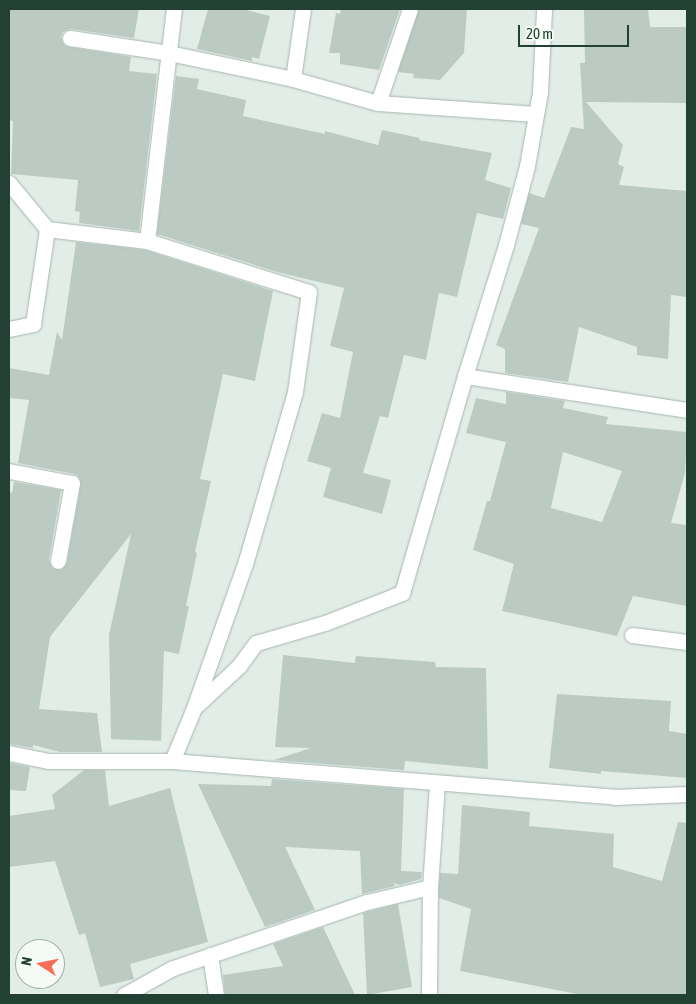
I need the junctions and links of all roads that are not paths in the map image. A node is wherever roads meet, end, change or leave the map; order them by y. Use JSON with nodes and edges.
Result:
{"nodes":[{"id":1,"x":174,"y":9,"type":"edge"},
{"id":2,"x":303,"y":9,"type":"edge"},
{"id":3,"x":410,"y":9,"type":"edge"},
{"id":4,"x":544,"y":9,"type":"edge"},
{"id":5,"x":70,"y":38,"type":"dead end"},
{"id":6,"x":169,"y":53,"type":"junction"},
{"id":7,"x":292,"y":79,"type":"junction"},
{"id":8,"x":378,"y":103,"type":"junction"},
{"id":9,"x":536,"y":114,"type":"junction"},
{"id":10,"x":9,"y":183,"type":"edge"},
{"id":11,"x":48,"y":229,"type":"junction"},
{"id":12,"x":147,"y":241,"type":"junction"},
{"id":13,"x":9,"y":329,"type":"edge"},
{"id":14,"x":465,"y":376,"type":"junction"},
{"id":15,"x":687,"y":410,"type":"edge"},
{"id":16,"x":9,"y":471,"type":"edge"},
{"id":17,"x":58,"y":561,"type":"dead end"},
{"id":18,"x":632,"y":635,"type":"dead end"},
{"id":19,"x":687,"y":642,"type":"edge"},
{"id":20,"x":194,"y":708,"type":"junction"},
{"id":21,"x":9,"y":753,"type":"edge"},
{"id":22,"x":172,"y":761,"type":"junction"},
{"id":23,"x":437,"y":784,"type":"junction"},
{"id":24,"x":687,"y":794,"type":"edge"},
{"id":25,"x":430,"y":887,"type":"junction"},
{"id":26,"x":210,"y":956,"type":"junction"},
{"id":27,"x":124,"y":995,"type":"edge"},
{"id":28,"x":216,"y":995,"type":"edge"},
{"id":29,"x":429,"y":995,"type":"edge"}],
"edges":[{"from":1,"to":6,"type":"street"},
{"from":2,"to":7,"type":"street"},
{"from":3,"to":8,"type":"street"},
{"from":4,"to":9,"type":"street"},
{"from":5,"to":6,"type":"street"},
{"from":6,"to":7,"type":"street"},
{"from":6,"to":12,"type":"street"},
{"from":7,"to":8,"type":"street"},
{"from":8,"to":9,"type":"street"},
{"from":9,"to":14,"type":"street"},
{"from":10,"to":11,"type":"street"},
{"from":11,"to":12,"type":"street"},
{"from":11,"to":13,"type":"street"},
{"from":12,"to":20,"type":"street"},
{"from":14,"to":15,"type":"street"},
{"from":14,"to":20,"type":"street"},
{"from":16,"to":17,"type":"street"},
{"from":18,"to":19,"type":"street"},
{"from":20,"to":22,"type":"street"},
{"from":21,"to":22,"type":"street"},
{"from":22,"to":23,"type":"street"},
{"from":23,"to":24,"type":"street"},
{"from":23,"to":25,"type":"street"},
{"from":25,"to":26,"type":"street"},
{"from":25,"to":29,"type":"street"},
{"from":26,"to":27,"type":"street"},
{"from":26,"to":28,"type":"street"}]}
